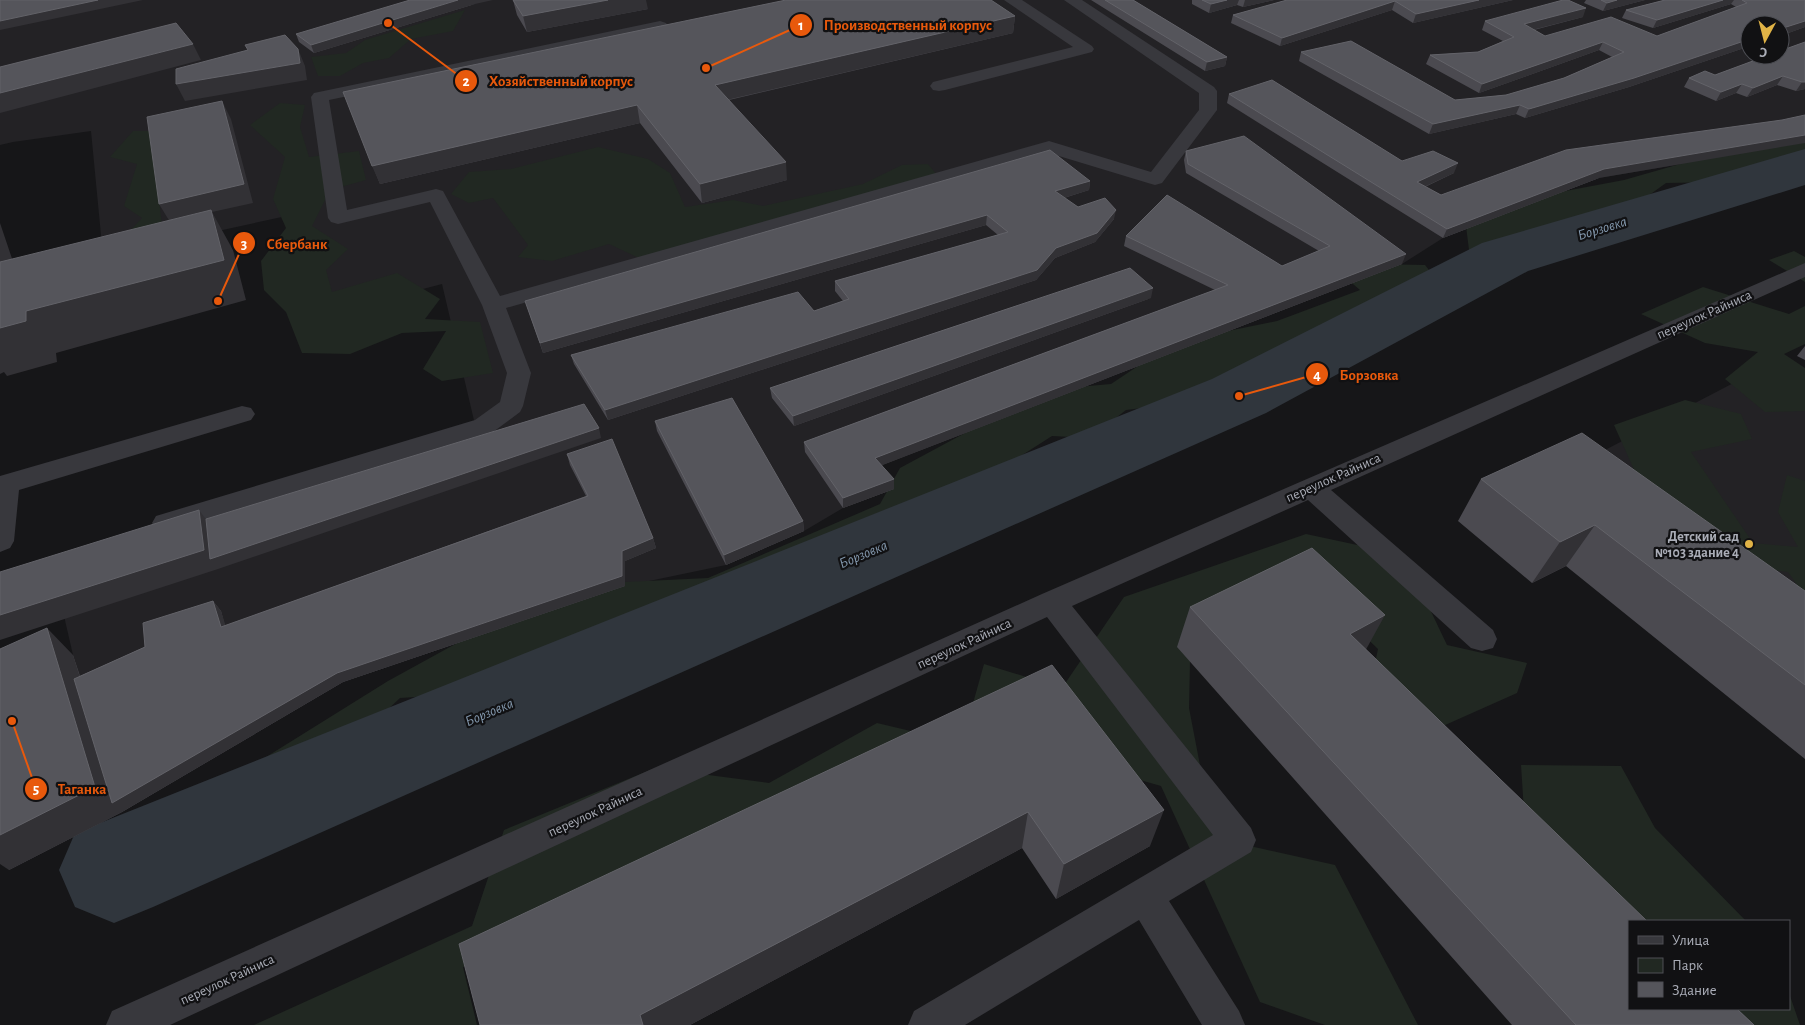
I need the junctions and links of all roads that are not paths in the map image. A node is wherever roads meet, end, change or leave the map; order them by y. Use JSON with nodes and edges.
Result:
{"nodes":[{"id":1,"x":1012,"y":0,"type":"edge"},
{"id":2,"x":1072,"y":0,"type":"edge"},
{"id":3,"x":680,"y":22,"type":"edge"},
{"id":4,"x":939,"y":86,"type":"dead end"},
{"id":5,"x":1805,"y":269,"type":"edge"},
{"id":6,"x":493,"y":305,"type":"junction"},
{"id":7,"x":242,"y":414,"type":"dead end"},
{"id":8,"x":1311,"y":487,"type":"junction"},
{"id":9,"x":142,"y":530,"type":"edge"},
{"id":10,"x":0,"y":542,"type":"edge"},
{"id":11,"x":1052,"y":602,"type":"junction"},
{"id":12,"x":1482,"y":639,"type":"dead end"},
{"id":13,"x":1145,"y":896,"type":"junction"},
{"id":14,"x":126,"y":1025,"type":"edge"},
{"id":15,"x":928,"y":1025,"type":"edge"},
{"id":16,"x":1224,"y":1025,"type":"edge"}],
"edges":[{"from":1,"to":4,"type":"street"},
{"from":2,"to":6,"type":"street"},
{"from":3,"to":6,"type":"street"},
{"from":5,"to":8,"type":"street","name":"переулок Райниса"},
{"from":6,"to":9,"type":"street"},
{"from":7,"to":10,"type":"street"},
{"from":8,"to":11,"type":"street","name":"переулок Райниса"},
{"from":8,"to":12,"type":"street"},
{"from":11,"to":13,"type":"street"},
{"from":11,"to":14,"type":"street","name":"переулок Райниса"},
{"from":13,"to":15,"type":"street"},
{"from":13,"to":16,"type":"street"}]}
